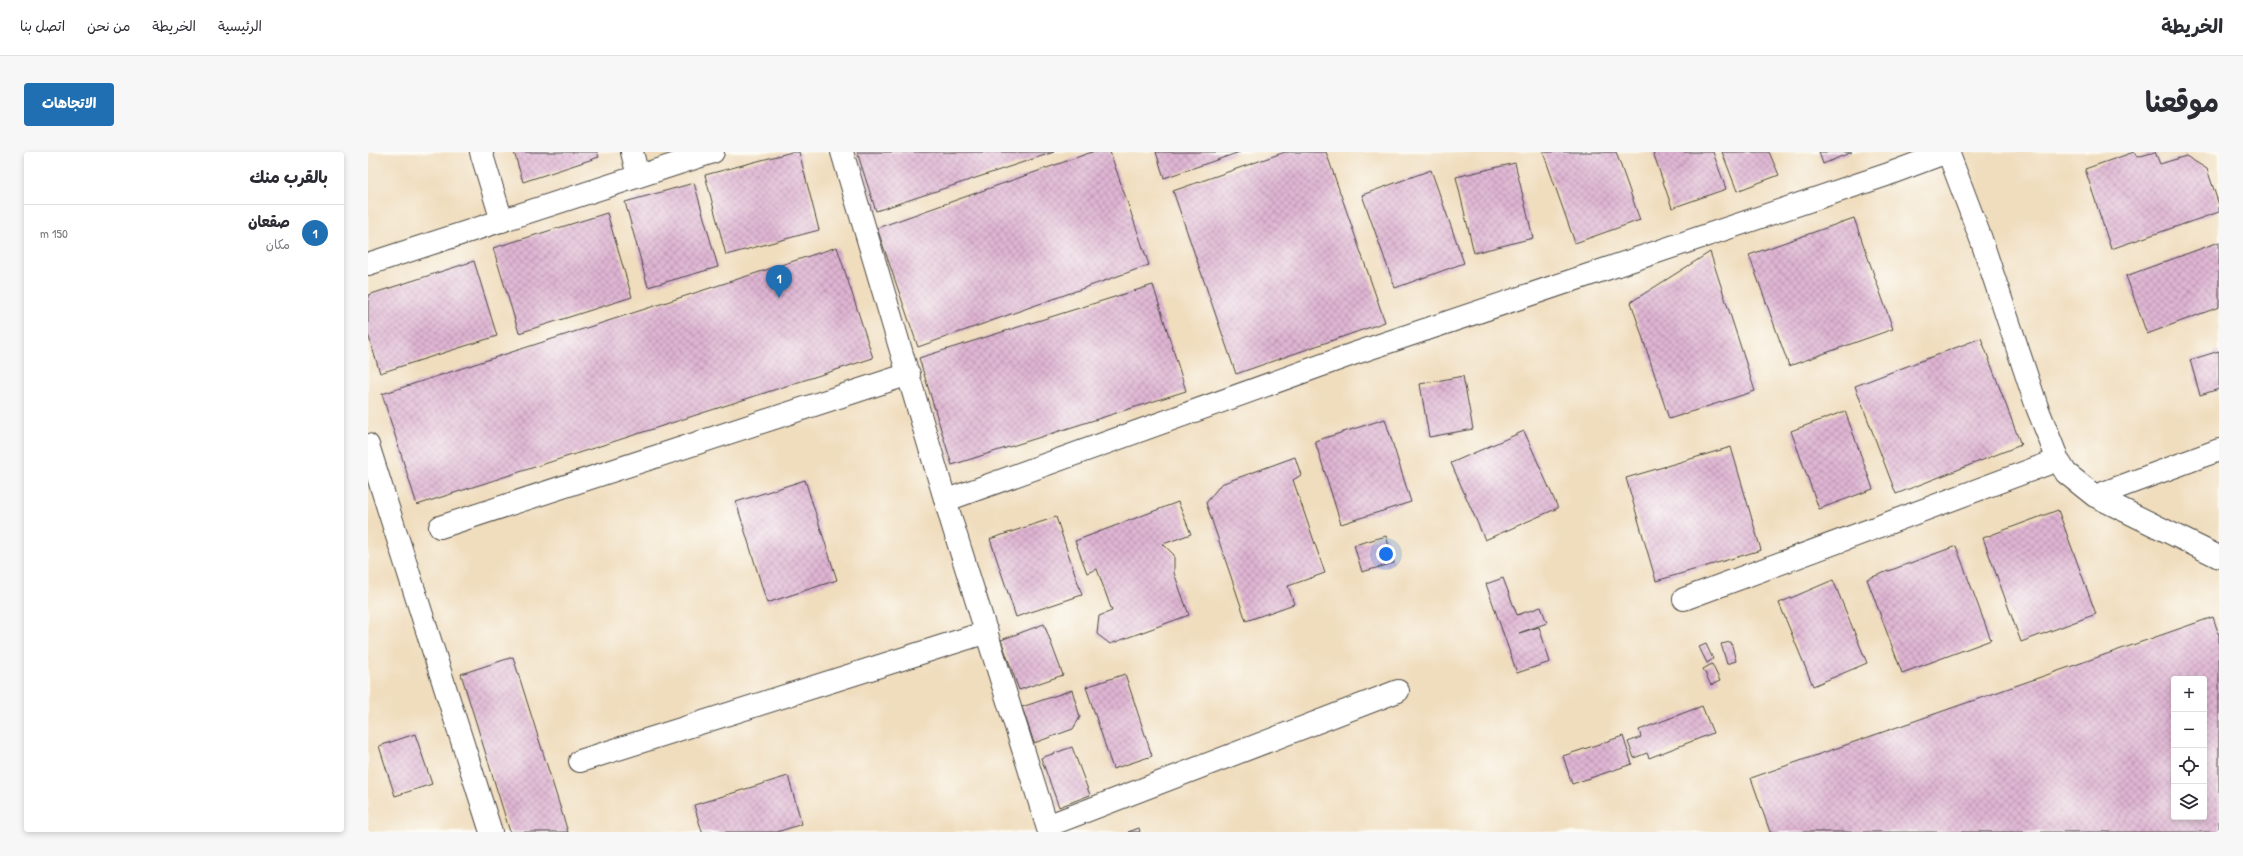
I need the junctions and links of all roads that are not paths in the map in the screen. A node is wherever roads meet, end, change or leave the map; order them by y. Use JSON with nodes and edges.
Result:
{"nodes":[{"id":1,"x":481,"y":152,"type":"edge"},
{"id":2,"x":632,"y":152,"type":"edge"},
{"id":3,"x":713,"y":152,"type":"edge"},
{"id":4,"x":842,"y":152,"type":"edge"},
{"id":5,"x":1947,"y":152,"type":"edge"},
{"id":6,"x":638,"y":176,"type":"junction"},
{"id":7,"x":502,"y":221,"type":"junction"},
{"id":8,"x":368,"y":264,"type":"edge"},
{"id":9,"x":909,"y":374,"type":"junction"},
{"id":10,"x":368,"y":445,"type":"edge"},
{"id":11,"x":2219,"y":450,"type":"edge"},
{"id":12,"x":2058,"y":460,"type":"junction"},
{"id":13,"x":372,"y":472,"type":"edge"},
{"id":14,"x":2095,"y":496,"type":"junction"},
{"id":15,"x":946,"y":500,"type":"junction"},
{"id":16,"x":440,"y":527,"type":"dead end"},
{"id":17,"x":2219,"y":557,"type":"edge"},
{"id":18,"x":1684,"y":599,"type":"dead end"},
{"id":19,"x":987,"y":632,"type":"junction"},
{"id":20,"x":1398,"y":691,"type":"dead end"},
{"id":21,"x":580,"y":761,"type":"dead end"},
{"id":22,"x":1048,"y":829,"type":"edge"},
{"id":23,"x":491,"y":832,"type":"edge"}],
"edges":[{"from":1,"to":7,"type":"street"},
{"from":2,"to":6,"type":"street"},
{"from":3,"to":6,"type":"street"},
{"from":4,"to":9,"type":"street"},
{"from":5,"to":12,"type":"street"},
{"from":5,"to":15,"type":"street"},
{"from":6,"to":7,"type":"street"},
{"from":7,"to":8,"type":"street"},
{"from":9,"to":15,"type":"street"},
{"from":9,"to":16,"type":"street"},
{"from":10,"to":13,"type":"street"},
{"from":11,"to":14,"type":"street"},
{"from":12,"to":14,"type":"street"},
{"from":12,"to":18,"type":"street"},
{"from":13,"to":23,"type":"street"},
{"from":14,"to":17,"type":"street"},
{"from":15,"to":19,"type":"street"},
{"from":19,"to":21,"type":"street"},
{"from":19,"to":22,"type":"street"},
{"from":20,"to":22,"type":"street"}]}
